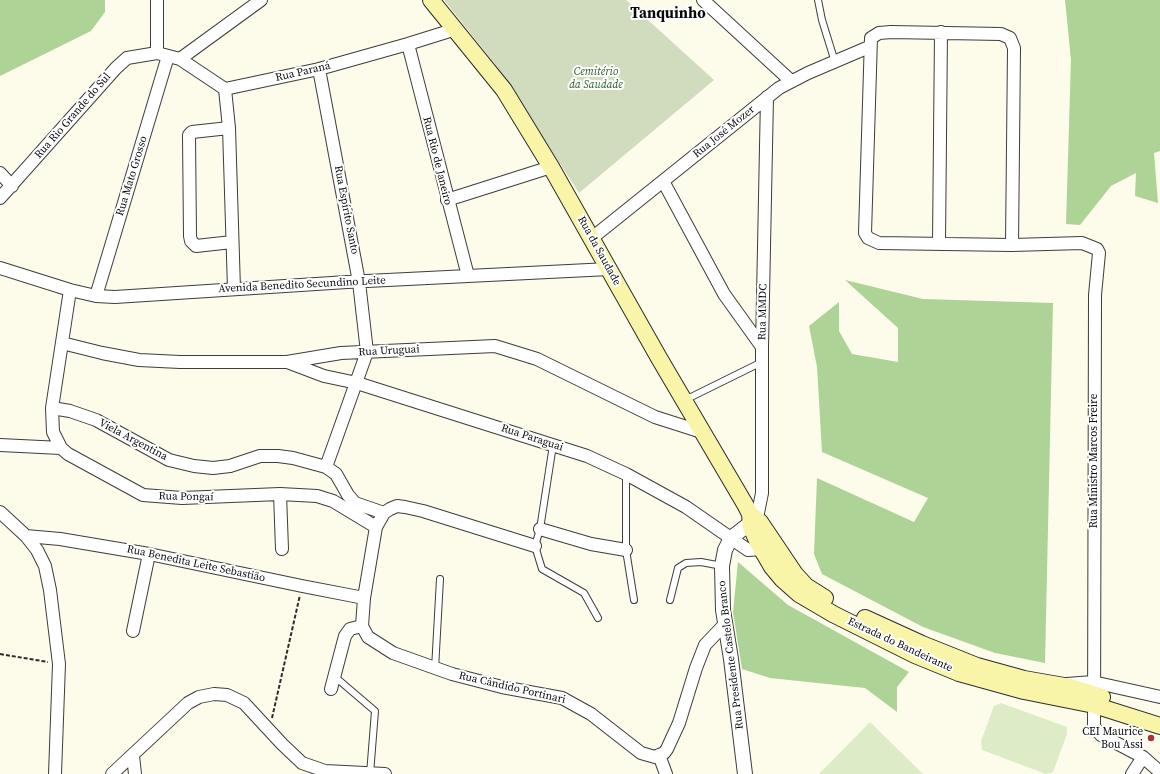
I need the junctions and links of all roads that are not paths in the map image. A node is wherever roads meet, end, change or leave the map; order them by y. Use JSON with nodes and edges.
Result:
{"nodes":[{"id":1,"x":158,"y":0,"type":"edge"},
{"id":2,"x":261,"y":0,"type":"edge"},
{"id":3,"x":431,"y":0,"type":"edge"},
{"id":4,"x":703,"y":0,"type":"edge"},
{"id":5,"x":818,"y":0,"type":"edge"},
{"id":6,"x":456,"y":29,"type":"junction"},
{"id":7,"x":941,"y":32,"type":"junction"},
{"id":8,"x":408,"y":44,"type":"junction"},
{"id":9,"x":869,"y":48,"type":"junction"},
{"id":10,"x":169,"y":56,"type":"junction"},
{"id":11,"x":835,"y":62,"type":"junction"},
{"id":12,"x":319,"y":69,"type":"junction"},
{"id":13,"x":791,"y":81,"type":"junction"},
{"id":14,"x":225,"y":89,"type":"junction"},
{"id":15,"x":767,"y":97,"type":"junction"},
{"id":16,"x":229,"y":128,"type":"junction"},
{"id":17,"x":551,"y":167,"type":"junction"},
{"id":18,"x":0,"y":173,"type":"edge"},
{"id":19,"x":664,"y":181,"type":"junction"},
{"id":20,"x":12,"y":186,"type":"junction"},
{"id":21,"x":0,"y":198,"type":"edge"},
{"id":22,"x":447,"y":200,"type":"junction"},
{"id":23,"x":592,"y":238,"type":"junction"},
{"id":24,"x":232,"y":242,"type":"junction"},
{"id":25,"x":940,"y":243,"type":"junction"},
{"id":26,"x":1012,"y":245,"type":"junction"},
{"id":27,"x":0,"y":268,"type":"edge"},
{"id":28,"x":609,"y":269,"type":"junction"},
{"id":29,"x":468,"y":276,"type":"junction"},
{"id":30,"x":359,"y":282,"type":"junction"},
{"id":31,"x":234,"y":289,"type":"junction"},
{"id":32,"x":70,"y":290,"type":"junction"},
{"id":33,"x":96,"y":296,"type":"junction"},
{"id":34,"x":62,"y":343,"type":"junction"},
{"id":35,"x":762,"y":347,"type":"junction"},
{"id":36,"x":367,"y":352,"type":"junction"},
{"id":37,"x":287,"y":362,"type":"junction"},
{"id":38,"x":762,"y":362,"type":"junction"},
{"id":39,"x":357,"y":383,"type":"junction"},
{"id":40,"x":684,"y":401,"type":"junction"},
{"id":41,"x":52,"y":408,"type":"junction"},
{"id":42,"x":702,"y":432,"type":"junction"},
{"id":43,"x":0,"y":445,"type":"edge"},
{"id":44,"x":553,"y":445,"type":"junction"},
{"id":45,"x":61,"y":448,"type":"junction"},
{"id":46,"x":326,"y":467,"type":"junction"},
{"id":47,"x":626,"y":474,"type":"junction"},
{"id":48,"x":280,"y":494,"type":"junction"},
{"id":49,"x":0,"y":512,"type":"edge"},
{"id":50,"x":384,"y":513,"type":"junction"},
{"id":51,"x":752,"y":518,"type":"junction"},
{"id":52,"x":376,"y":527,"type":"junction"},
{"id":53,"x":540,"y":529,"type":"junction"},
{"id":54,"x":26,"y":536,"type":"junction"},
{"id":55,"x":731,"y":538,"type":"junction"},
{"id":56,"x":535,"y":546,"type":"junction"},
{"id":57,"x":282,"y":549,"type":"dead end"},
{"id":58,"x":626,"y":550,"type":"junction"},
{"id":59,"x":762,"y":550,"type":"junction"},
{"id":60,"x":149,"y":554,"type":"junction"},
{"id":61,"x":722,"y":566,"type":"junction"},
{"id":62,"x":440,"y":579,"type":"dead end"},
{"id":63,"x":364,"y":598,"type":"junction"},
{"id":64,"x":634,"y":600,"type":"dead end"},
{"id":65,"x":670,"y":600,"type":"dead end"},
{"id":66,"x":598,"y":618,"type":"dead end"},
{"id":67,"x":726,"y":623,"type":"junction"},
{"id":68,"x":362,"y":626,"type":"junction"},
{"id":69,"x":133,"y":631,"type":"dead end"},
{"id":70,"x":435,"y":669,"type":"junction"},
{"id":71,"x":334,"y":676,"type":"junction"},
{"id":72,"x":331,"y":689,"type":"dead end"},
{"id":73,"x":1093,"y":694,"type":"junction"},
{"id":74,"x":1160,"y":697,"type":"edge"},
{"id":75,"x":1160,"y":715,"type":"edge"},
{"id":76,"x":1160,"y":726,"type":"edge"},
{"id":77,"x":659,"y":755,"type":"junction"},
{"id":78,"x":133,"y":756,"type":"junction"},
{"id":79,"x":1143,"y":757,"type":"junction"},
{"id":80,"x":1160,"y":772,"type":"edge"},
{"id":81,"x":55,"y":774,"type":"edge"},
{"id":82,"x":112,"y":774,"type":"edge"},
{"id":83,"x":135,"y":774,"type":"edge"},
{"id":84,"x":370,"y":774,"type":"edge"},
{"id":85,"x":385,"y":774,"type":"edge"},
{"id":86,"x":666,"y":774,"type":"edge"},
{"id":87,"x":745,"y":774,"type":"edge"},
{"id":88,"x":1132,"y":774,"type":"edge"}],
"edges":[{"from":1,"to":10,"type":"street","name":"Rua Mato Grosso"},
{"from":2,"to":10,"type":"street"},
{"from":3,"to":6,"type":"main road","name":"Rua da Saudade"},
{"from":4,"to":13,"type":"street"},
{"from":5,"to":11,"type":"lane"},
{"from":6,"to":8,"type":"street","name":"Rua Paraná"},
{"from":6,"to":17,"type":"main road","name":"Rua da Saudade"},
{"from":7,"to":9,"type":"street"},
{"from":7,"to":25,"type":"street"},
{"from":7,"to":26,"type":"street"},
{"from":8,"to":12,"type":"street","name":"Rua Paraná"},
{"from":8,"to":22,"type":"street","name":"Rua Rio de Janeiro"},
{"from":9,"to":11,"type":"street","name":"Rua José Mozer"},
{"from":9,"to":25,"type":"street"},
{"from":10,"to":14,"type":"street"},
{"from":10,"to":20,"type":"street","name":"Rua Rio Grande do Sul"},
{"from":10,"to":33,"type":"street","name":"Rua Mato Grosso"},
{"from":11,"to":13,"type":"street","name":"Rua José Mozer"},
{"from":12,"to":14,"type":"street","name":"Rua Paraná"},
{"from":12,"to":30,"type":"street","name":"Rua Espírito Santo"},
{"from":13,"to":15,"type":"street","name":"Rua José Mozer"},
{"from":14,"to":16,"type":"street"},
{"from":15,"to":19,"type":"street","name":"Rua José Mozer"},
{"from":15,"to":35,"type":"street","name":"Rua MMDC"},
{"from":16,"to":24,"type":"street"},
{"from":16,"to":24,"type":"street"},
{"from":17,"to":22,"type":"street"},
{"from":17,"to":23,"type":"main road","name":"Rua da Saudade"},
{"from":18,"to":20,"type":"street"},
{"from":19,"to":23,"type":"street","name":"Rua José Mozer"},
{"from":19,"to":35,"type":"street"},
{"from":20,"to":21,"type":"street","name":"Rua Rio Grande do Sul"},
{"from":22,"to":29,"type":"street","name":"Rua Rio de Janeiro"},
{"from":23,"to":28,"type":"main road","name":"Rua da Saudade"},
{"from":24,"to":31,"type":"street"},
{"from":25,"to":26,"type":"street"},
{"from":26,"to":73,"type":"street","name":"Rua Ministro Marcos Freire"},
{"from":27,"to":32,"type":"street","name":"Avenida Benedito Secundino Leite"},
{"from":28,"to":29,"type":"street","name":"Avenida Benedito Secundino Leite"},
{"from":28,"to":40,"type":"main road","name":"Rua da Saudade"},
{"from":29,"to":30,"type":"street","name":"Avenida Benedito Secundino Leite"},
{"from":30,"to":31,"type":"street","name":"Avenida Benedito Secundino Leite"},
{"from":30,"to":36,"type":"street","name":"Rua Espírito Santo"},
{"from":31,"to":33,"type":"street","name":"Avenida Benedito Secundino Leite"},
{"from":32,"to":33,"type":"street","name":"Avenida Benedito Secundino Leite"},
{"from":32,"to":34,"type":"street"},
{"from":34,"to":37,"type":"street","name":"Rua Uruguai"},
{"from":34,"to":41,"type":"street"},
{"from":35,"to":38,"type":"street","name":"Rua MMDC"},
{"from":36,"to":37,"type":"street","name":"Rua Uruguai"},
{"from":36,"to":39,"type":"street"},
{"from":36,"to":42,"type":"street","name":"Rua Uruguai"},
{"from":37,"to":39,"type":"street","name":"Rua Paraguai"},
{"from":38,"to":40,"type":"lane"},
{"from":38,"to":51,"type":"street","name":"Rua MMDC"},
{"from":39,"to":44,"type":"street","name":"Rua Paraguai"},
{"from":39,"to":46,"type":"street"},
{"from":40,"to":42,"type":"main road","name":"Rua da Saudade"},
{"from":41,"to":45,"type":"street"},
{"from":41,"to":46,"type":"street","name":"Viela Argentina"},
{"from":42,"to":51,"type":"main road","name":"Rua da Saudade"},
{"from":43,"to":45,"type":"street"},
{"from":44,"to":47,"type":"street","name":"Rua Paraguai"},
{"from":44,"to":53,"type":"lane"},
{"from":45,"to":48,"type":"street","name":"Rua Pongaí"},
{"from":46,"to":50,"type":"street","name":"Viela Argentina"},
{"from":47,"to":55,"type":"street","name":"Rua Paraguai"},
{"from":47,"to":58,"type":"lane"},
{"from":48,"to":52,"type":"street","name":"Rua Pongaí"},
{"from":48,"to":57,"type":"street"},
{"from":49,"to":54,"type":"street"},
{"from":50,"to":52,"type":"street"},
{"from":50,"to":56,"type":"street"},
{"from":51,"to":55,"type":"street","name":"Rua Presidente Castelo Branco"},
{"from":51,"to":59,"type":"main road","name":"Estrada do Bandeirante"},
{"from":51,"to":73,"type":"main road","name":"Estrada do Bandeirante"},
{"from":52,"to":63,"type":"street"},
{"from":53,"to":56,"type":"lane"},
{"from":53,"to":58,"type":"street"},
{"from":54,"to":60,"type":"street","name":"Rua Benedita Leite Sebastião"},
{"from":54,"to":81,"type":"street"},
{"from":55,"to":59,"type":"street","name":"Rua Paraguai"},
{"from":55,"to":61,"type":"street","name":"Rua Presidente Castelo Branco"},
{"from":56,"to":66,"type":"lane"},
{"from":58,"to":64,"type":"lane"},
{"from":59,"to":73,"type":"main road","name":"Estrada do Bandeirante"},
{"from":60,"to":63,"type":"street","name":"Rua Benedita Leite Sebastião"},
{"from":60,"to":69,"type":"street"},
{"from":61,"to":65,"type":"lane"},
{"from":61,"to":67,"type":"street","name":"Rua Presidente Castelo Branco"},
{"from":62,"to":70,"type":"lane"},
{"from":63,"to":68,"type":"street"},
{"from":67,"to":77,"type":"street"},
{"from":67,"to":87,"type":"street","name":"Rua Presidente Castelo Branco"},
{"from":68,"to":70,"type":"street","name":"Rua Cândido Portinari"},
{"from":68,"to":71,"type":"street"},
{"from":70,"to":77,"type":"street","name":"Rua Cândido Portinari"},
{"from":71,"to":72,"type":"street"},
{"from":71,"to":84,"type":"lane"},
{"from":73,"to":74,"type":"street"},
{"from":73,"to":75,"type":"main road","name":"Estrada do Bandeirante"},
{"from":73,"to":76,"type":"main road","name":"Estrada do Bandeirante"},
{"from":73,"to":79,"type":"street"},
{"from":77,"to":86,"type":"street"},
{"from":78,"to":82,"type":"street"},
{"from":78,"to":83,"type":"street"},
{"from":78,"to":84,"type":"street"},
{"from":79,"to":80,"type":"street"},
{"from":79,"to":88,"type":"street"},
{"from":84,"to":85,"type":"street"}]}
